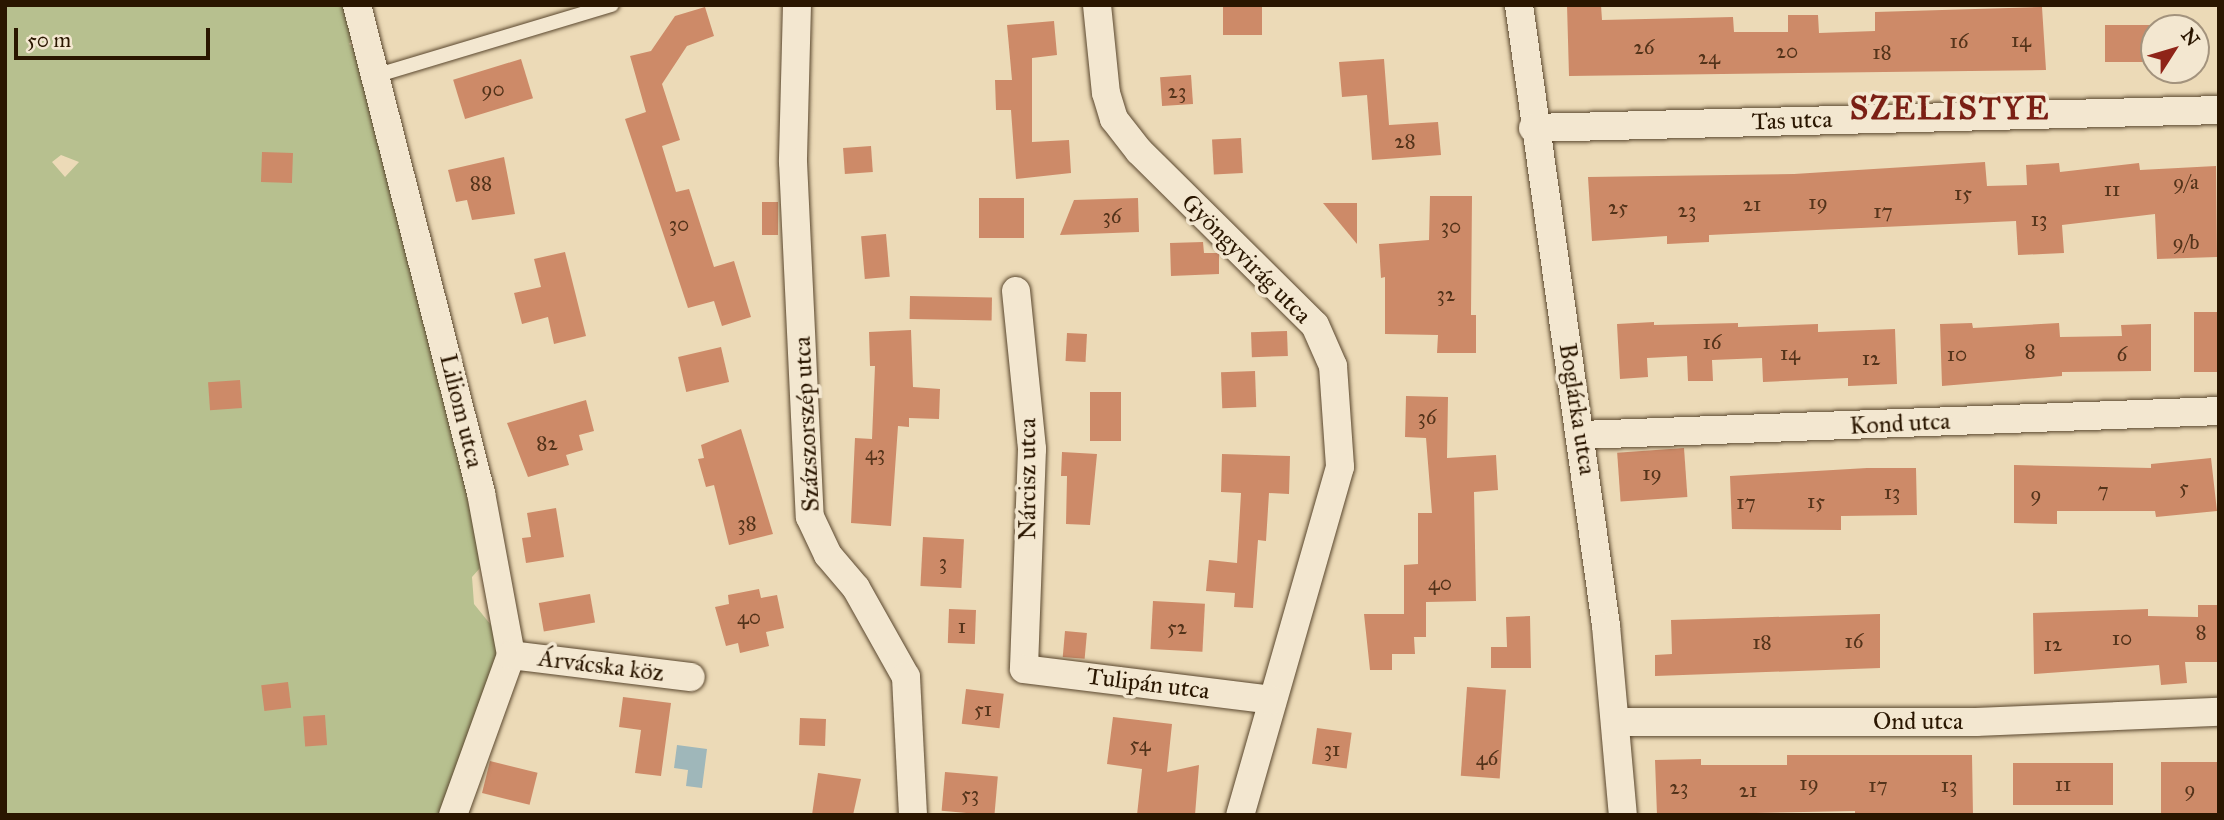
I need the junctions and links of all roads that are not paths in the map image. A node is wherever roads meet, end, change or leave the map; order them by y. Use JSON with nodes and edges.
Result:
{"nodes":[{"id":1,"x":357,"y":5,"type":"edge"},
{"id":2,"x":612,"y":5,"type":"edge"},
{"id":3,"x":797,"y":5,"type":"edge"},
{"id":4,"x":1097,"y":5,"type":"edge"},
{"id":5,"x":1519,"y":5,"type":"edge"},
{"id":6,"x":378,"y":75,"type":"junction"},
{"id":7,"x":2219,"y":110,"type":"edge"},
{"id":8,"x":1533,"y":128,"type":"junction"},
{"id":9,"x":1016,"y":291,"type":"dead end"},
{"id":10,"x":2219,"y":411,"type":"edge"},
{"id":11,"x":1581,"y":435,"type":"junction"},
{"id":12,"x":511,"y":655,"type":"junction"},
{"id":13,"x":1024,"y":668,"type":"joint"},
{"id":14,"x":691,"y":677,"type":"dead end"},
{"id":15,"x":1272,"y":700,"type":"junction"},
{"id":16,"x":2219,"y":712,"type":"edge"},
{"id":17,"x":1616,"y":722,"type":"junction"},
{"id":18,"x":453,"y":815,"type":"edge"},
{"id":19,"x":913,"y":815,"type":"edge"},
{"id":20,"x":1240,"y":815,"type":"edge"},
{"id":21,"x":1623,"y":815,"type":"edge"}],
"edges":[{"from":1,"to":6,"type":"street","name":"Liliom utca"},
{"from":2,"to":6,"type":"lane"},
{"from":3,"to":19,"type":"street","name":"Százszorszép utca"},
{"from":4,"to":15,"type":"street","name":"Gyöngyvirág utca"},
{"from":5,"to":8,"type":"street","name":"Boglárka utca"},
{"from":6,"to":12,"type":"street","name":"Liliom utca"},
{"from":7,"to":8,"type":"street","name":"Tas utca"},
{"from":8,"to":11,"type":"street","name":"Boglárka utca"},
{"from":9,"to":13,"type":"street","name":"Nárcisz utca"},
{"from":10,"to":11,"type":"street","name":"Kond utca"},
{"from":11,"to":17,"type":"street","name":"Boglárka utca"},
{"from":12,"to":14,"type":"street","name":"Árvácska köz"},
{"from":12,"to":18,"type":"street"},
{"from":13,"to":15,"type":"street","name":"Tulipán utca"},
{"from":15,"to":20,"type":"street","name":"Gyöngyvirág utca"},
{"from":16,"to":17,"type":"street","name":"Ond utca"},
{"from":17,"to":21,"type":"street","name":"Boglárka utca"}]}
